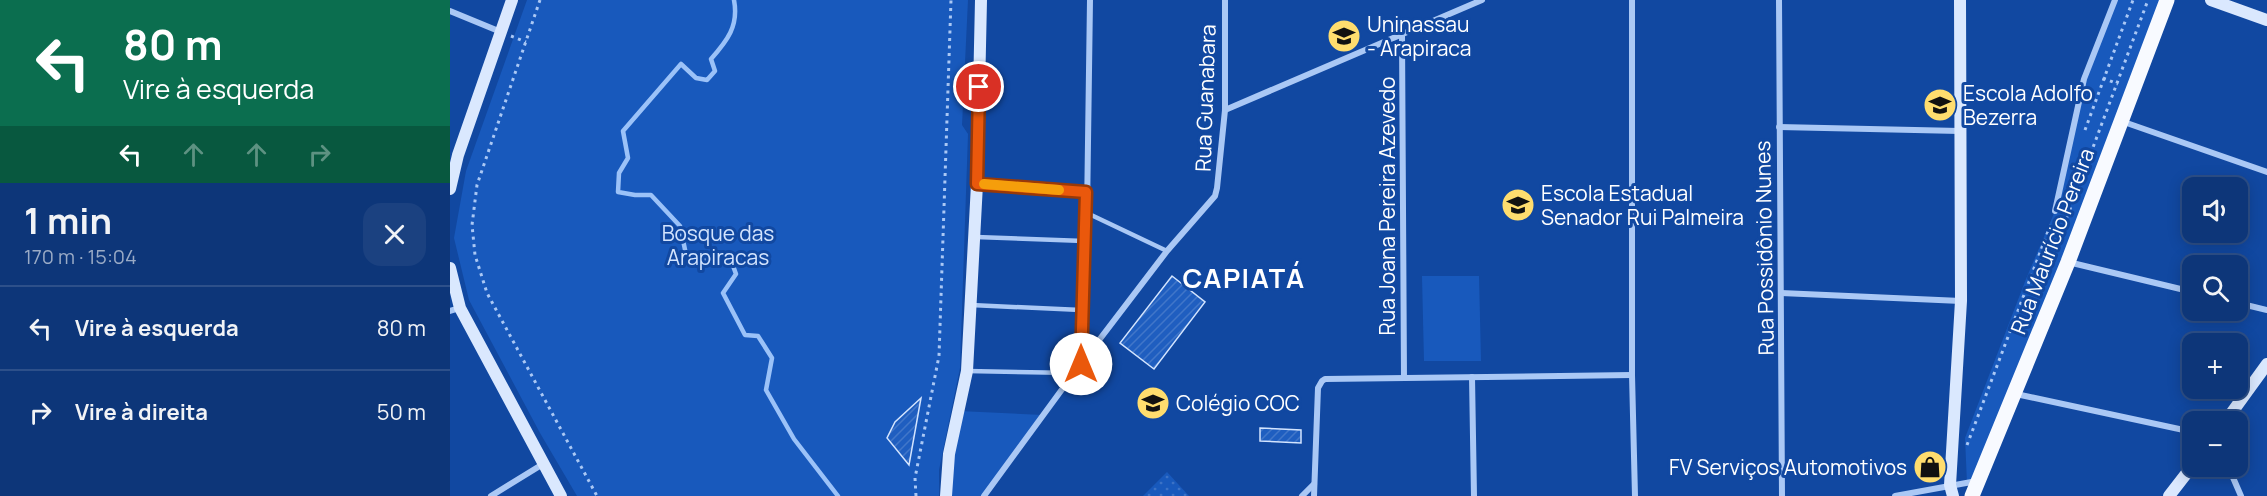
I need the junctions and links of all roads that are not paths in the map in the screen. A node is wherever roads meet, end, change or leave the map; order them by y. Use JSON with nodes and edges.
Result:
{"nodes":[{"id":1,"x":512,"y":0,"type":"edge"},
{"id":2,"x":981,"y":0,"type":"edge"},
{"id":3,"x":1090,"y":0,"type":"edge"},
{"id":4,"x":1225,"y":0,"type":"edge"},
{"id":5,"x":1482,"y":0,"type":"edge"},
{"id":6,"x":1632,"y":0,"type":"edge"},
{"id":7,"x":1779,"y":0,"type":"edge"},
{"id":8,"x":1960,"y":0,"type":"edge"},
{"id":9,"x":2115,"y":0,"type":"edge"},
{"id":10,"x":2167,"y":0,"type":"edge"},
{"id":11,"x":2211,"y":0,"type":"edge"},
{"id":12,"x":450,"y":11,"type":"edge"},
{"id":13,"x":2267,"y":20,"type":"edge"},
{"id":14,"x":501,"y":33,"type":"junction"},
{"id":15,"x":1402,"y":35,"type":"junction"},
{"id":16,"x":1225,"y":110,"type":"junction"},
{"id":17,"x":2121,"y":121,"type":"junction"},
{"id":18,"x":1779,"y":127,"type":"junction"},
{"id":19,"x":1961,"y":131,"type":"junction"},
{"id":20,"x":2267,"y":172,"type":"edge"},
{"id":21,"x":977,"y":184,"type":"junction"},
{"id":22,"x":450,"y":189,"type":"edge"},
{"id":23,"x":1086,"y":192,"type":"junction"},
{"id":24,"x":2055,"y":211,"type":"road end"},
{"id":25,"x":1087,"y":213,"type":"junction"},
{"id":26,"x":974,"y":236,"type":"junction"},
{"id":27,"x":1084,"y":241,"type":"junction"},
{"id":28,"x":1167,"y":251,"type":"junction"},
{"id":29,"x":2068,"y":262,"type":"junction"},
{"id":30,"x":450,"y":268,"type":"edge"},
{"id":31,"x":2182,"y":289,"type":"edge"},
{"id":32,"x":1781,"y":293,"type":"junction"},
{"id":33,"x":1961,"y":301,"type":"junction"},
{"id":34,"x":971,"y":305,"type":"junction"},
{"id":35,"x":2248,"y":305,"type":"edge"},
{"id":36,"x":455,"y":310,"type":"edge"},
{"id":37,"x":1081,"y":310,"type":"junction"},
{"id":38,"x":2267,"y":310,"type":"edge"},
{"id":39,"x":1081,"y":364,"type":"junction"},
{"id":40,"x":2267,"y":364,"type":"edge"},
{"id":41,"x":967,"y":370,"type":"junction"},
{"id":42,"x":1074,"y":373,"type":"junction"},
{"id":43,"x":1632,"y":375,"type":"junction"},
{"id":44,"x":1472,"y":377,"type":"junction"},
{"id":45,"x":1404,"y":378,"type":"junction"},
{"id":46,"x":2015,"y":394,"type":"junction"},
{"id":47,"x":2233,"y":411,"type":"edge"},
{"id":48,"x":2182,"y":430,"type":"edge"},
{"id":49,"x":543,"y":464,"type":"junction"},
{"id":50,"x":2184,"y":477,"type":"edge"},
{"id":51,"x":2233,"y":477,"type":"edge"},
{"id":52,"x":1978,"y":481,"type":"junction"},
{"id":53,"x":1314,"y":483,"type":"junction"},
{"id":54,"x":1952,"y":491,"type":"edge"},
{"id":55,"x":491,"y":496,"type":"edge"},
{"id":56,"x":561,"y":496,"type":"edge"},
{"id":57,"x":946,"y":496,"type":"edge"},
{"id":58,"x":984,"y":496,"type":"edge"},
{"id":59,"x":1302,"y":496,"type":"edge"},
{"id":60,"x":1314,"y":496,"type":"edge"},
{"id":61,"x":1474,"y":496,"type":"edge"},
{"id":62,"x":1635,"y":496,"type":"edge"},
{"id":63,"x":1782,"y":496,"type":"edge"},
{"id":64,"x":1895,"y":496,"type":"edge"},
{"id":65,"x":1972,"y":496,"type":"edge"},
{"id":66,"x":2169,"y":496,"type":"edge"},
{"id":67,"x":2241,"y":496,"type":"edge"}],
"edges":[{"from":1,"to":14,"type":"street"},
{"from":2,"to":21,"type":"street"},
{"from":3,"to":23,"type":"street"},
{"from":4,"to":16,"type":"street","name":"Rua Guanabara"},
{"from":5,"to":15,"type":"street"},
{"from":6,"to":43,"type":"street"},
{"from":7,"to":18,"type":"street","name":"Rua Possidônio Nunes"},
{"from":8,"to":19,"type":"street"},
{"from":9,"to":24,"type":"street"},
{"from":10,"to":17,"type":"main road","name":"Rua Maurício Pereira"},
{"from":11,"to":13,"type":"street"},
{"from":12,"to":14,"type":"street"},
{"from":14,"to":22,"type":"street"},
{"from":15,"to":16,"type":"street"},
{"from":15,"to":45,"type":"street","name":"Rua Joana Pereira Azevedo"},
{"from":16,"to":28,"type":"street","name":"Rua Guanabara"},
{"from":17,"to":20,"type":"street"},
{"from":17,"to":29,"type":"main road","name":"Rua Maurício Pereira"},
{"from":18,"to":19,"type":"street"},
{"from":18,"to":32,"type":"street","name":"Rua Possidônio Nunes"},
{"from":19,"to":33,"type":"street"},
{"from":21,"to":23,"type":"lane"},
{"from":21,"to":26,"type":"street"},
{"from":23,"to":25,"type":"street"},
{"from":25,"to":27,"type":"street"},
{"from":25,"to":28,"type":"lane"},
{"from":26,"to":27,"type":"lane"},
{"from":26,"to":34,"type":"street"},
{"from":27,"to":37,"type":"street"},
{"from":28,"to":39,"type":"street"},
{"from":29,"to":31,"type":"street"},
{"from":29,"to":46,"type":"main road","name":"Rua Maurício Pereira"},
{"from":30,"to":36,"type":"street"},
{"from":32,"to":33,"type":"street"},
{"from":32,"to":63,"type":"street","name":"Rua Possidônio Nunes"},
{"from":33,"to":54,"type":"street"},
{"from":34,"to":37,"type":"lane"},
{"from":34,"to":41,"type":"street"},
{"from":35,"to":38,"type":"street"},
{"from":36,"to":49,"type":"street"},
{"from":37,"to":39,"type":"street"},
{"from":39,"to":42,"type":"street"},
{"from":40,"to":47,"type":"street"},
{"from":41,"to":42,"type":"lane"},
{"from":41,"to":57,"type":"street"},
{"from":42,"to":58,"type":"street"},
{"from":43,"to":44,"type":"street"},
{"from":43,"to":62,"type":"street"},
{"from":44,"to":45,"type":"street"},
{"from":44,"to":61,"type":"street"},
{"from":45,"to":53,"type":"street"},
{"from":46,"to":48,"type":"street"},
{"from":46,"to":52,"type":"main road","name":"Rua Maurício Pereira"},
{"from":49,"to":55,"type":"street"},
{"from":49,"to":56,"type":"street"},
{"from":50,"to":66,"type":"street"},
{"from":51,"to":67,"type":"street"},
{"from":52,"to":54,"type":"street"},
{"from":52,"to":65,"type":"main road","name":"Rua Maurício Pereira"},
{"from":53,"to":59,"type":"street"},
{"from":53,"to":60,"type":"street"},
{"from":54,"to":64,"type":"street"}]}
